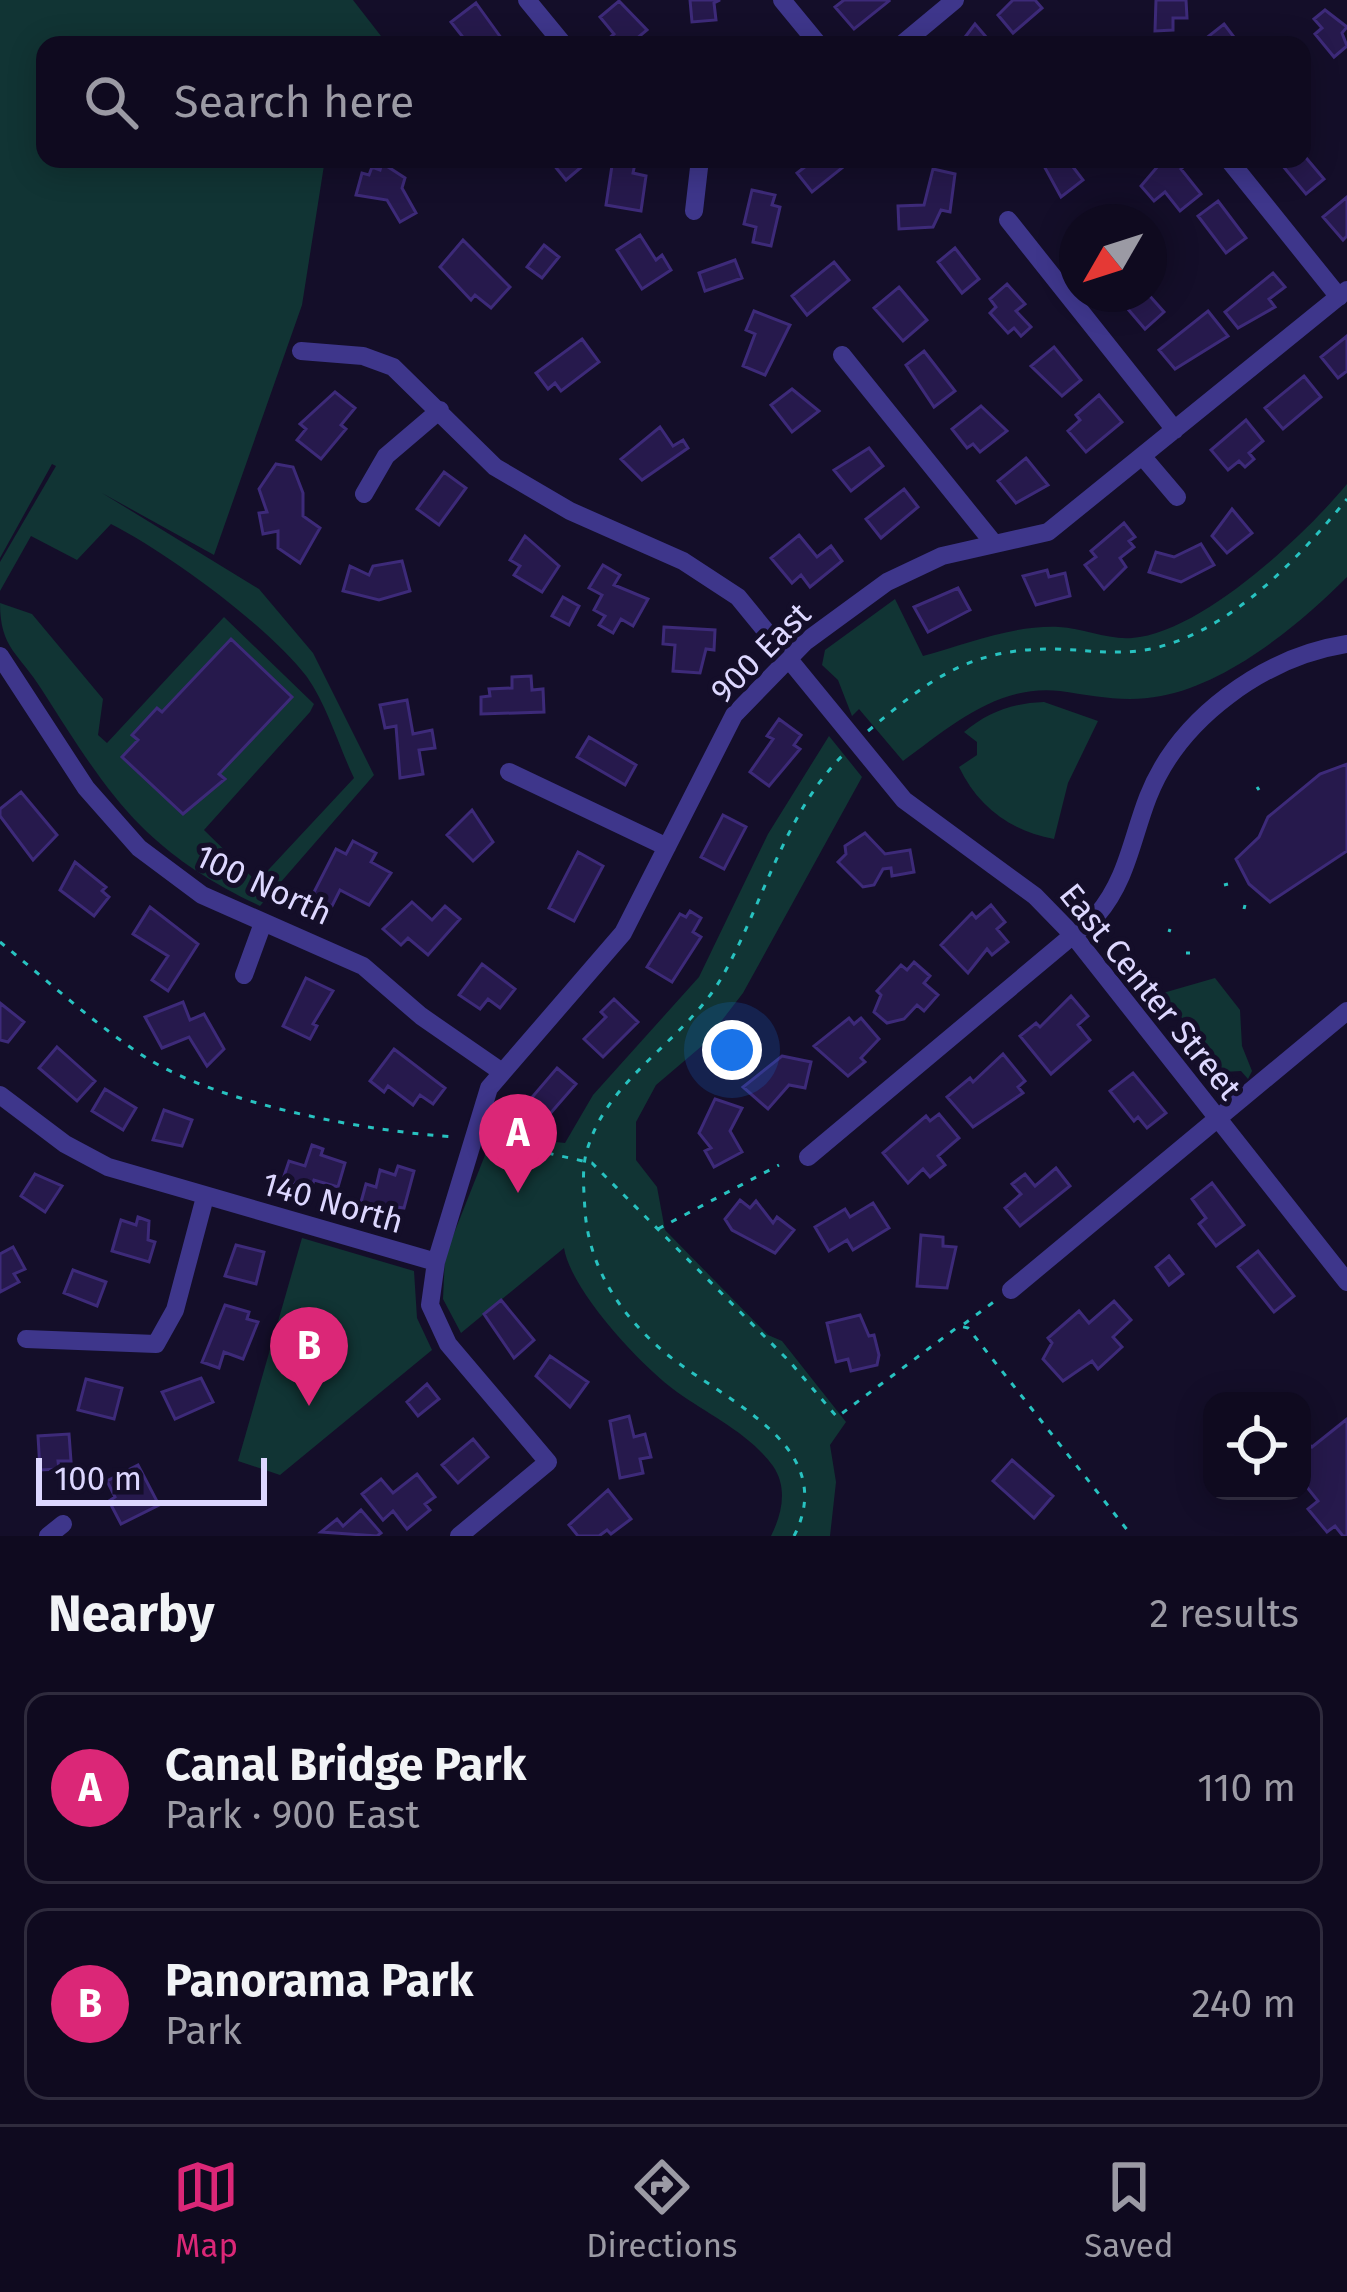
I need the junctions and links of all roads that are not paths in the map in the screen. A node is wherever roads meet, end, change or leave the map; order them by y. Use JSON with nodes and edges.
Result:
{"nodes":[{"id":1,"x":527,"y":0,"type":"edge"},
{"id":2,"x":782,"y":0,"type":"edge"},
{"id":3,"x":956,"y":0,"type":"edge"},
{"id":4,"x":557,"y":36,"type":"edge"},
{"id":5,"x":812,"y":36,"type":"edge"},
{"id":6,"x":912,"y":36,"type":"edge"},
{"id":7,"x":699,"y":168,"type":"edge"},
{"id":8,"x":1236,"y":168,"type":"edge"},
{"id":9,"x":694,"y":212,"type":"dead end"},
{"id":10,"x":1008,"y":220,"type":"dead end"},
{"id":11,"x":1343,"y":294,"type":"edge"},
{"id":12,"x":301,"y":350,"type":"dead end"},
{"id":13,"x":842,"y":355,"type":"dead end"},
{"id":14,"x":440,"y":410,"type":"junction"},
{"id":15,"x":1175,"y":430,"type":"junction"},
{"id":16,"x":1142,"y":457,"type":"junction"},
{"id":17,"x":364,"y":494,"type":"dead end"},
{"id":18,"x":1177,"y":497,"type":"dead end"},
{"id":19,"x":992,"y":542,"type":"junction"},
{"id":20,"x":1347,"y":644,"type":"edge"},
{"id":21,"x":0,"y":656,"type":"edge"},
{"id":22,"x":787,"y":658,"type":"junction"},
{"id":23,"x":509,"y":772,"type":"dead end"},
{"id":24,"x":667,"y":847,"type":"junction"},
{"id":25,"x":263,"y":922,"type":"junction"},
{"id":26,"x":1073,"y":935,"type":"junction"},
{"id":27,"x":244,"y":975,"type":"dead end"},
{"id":28,"x":1347,"y":1011,"type":"edge"},
{"id":29,"x":499,"y":1070,"type":"junction"},
{"id":30,"x":0,"y":1095,"type":"edge"},
{"id":31,"x":1216,"y":1119,"type":"junction"},
{"id":32,"x":808,"y":1156,"type":"dead end"},
{"id":33,"x":205,"y":1197,"type":"junction"},
{"id":34,"x":436,"y":1262,"type":"junction"},
{"id":35,"x":1347,"y":1282,"type":"edge"},
{"id":36,"x":1011,"y":1290,"type":"road end"},
{"id":37,"x":26,"y":1339,"type":"dead end"},
{"id":38,"x":459,"y":1536,"type":"edge"}],
"edges":[{"from":1,"to":4,"type":"street"},
{"from":2,"to":5,"type":"street"},
{"from":3,"to":6,"type":"street"},
{"from":7,"to":9,"type":"street"},
{"from":8,"to":11,"type":"street"},
{"from":10,"to":15,"type":"street"},
{"from":11,"to":15,"type":"street","name":"900 East"},
{"from":12,"to":14,"type":"street","name":"East Center Street"},
{"from":13,"to":19,"type":"street"},
{"from":14,"to":17,"type":"street"},
{"from":14,"to":22,"type":"street","name":"East Center Street"},
{"from":15,"to":16,"type":"street","name":"900 East"},
{"from":16,"to":18,"type":"street"},
{"from":16,"to":19,"type":"street","name":"900 East"},
{"from":19,"to":22,"type":"street","name":"900 East"},
{"from":20,"to":26,"type":"street"},
{"from":21,"to":25,"type":"street","name":"100 North"},
{"from":22,"to":24,"type":"street","name":"900 East"},
{"from":22,"to":26,"type":"street","name":"East Center Street"},
{"from":23,"to":24,"type":"street"},
{"from":24,"to":29,"type":"street","name":"900 East"},
{"from":25,"to":27,"type":"street"},
{"from":25,"to":29,"type":"street","name":"100 North"},
{"from":26,"to":31,"type":"street","name":"East Center Street"},
{"from":26,"to":32,"type":"street"},
{"from":28,"to":31,"type":"street"},
{"from":29,"to":34,"type":"street","name":"900 East"},
{"from":30,"to":33,"type":"street","name":"140 North"},
{"from":31,"to":35,"type":"street","name":"East Center Street"},
{"from":31,"to":36,"type":"street"},
{"from":33,"to":34,"type":"street","name":"140 North"},
{"from":33,"to":37,"type":"street"},
{"from":34,"to":38,"type":"street","name":"140 North"}]}
